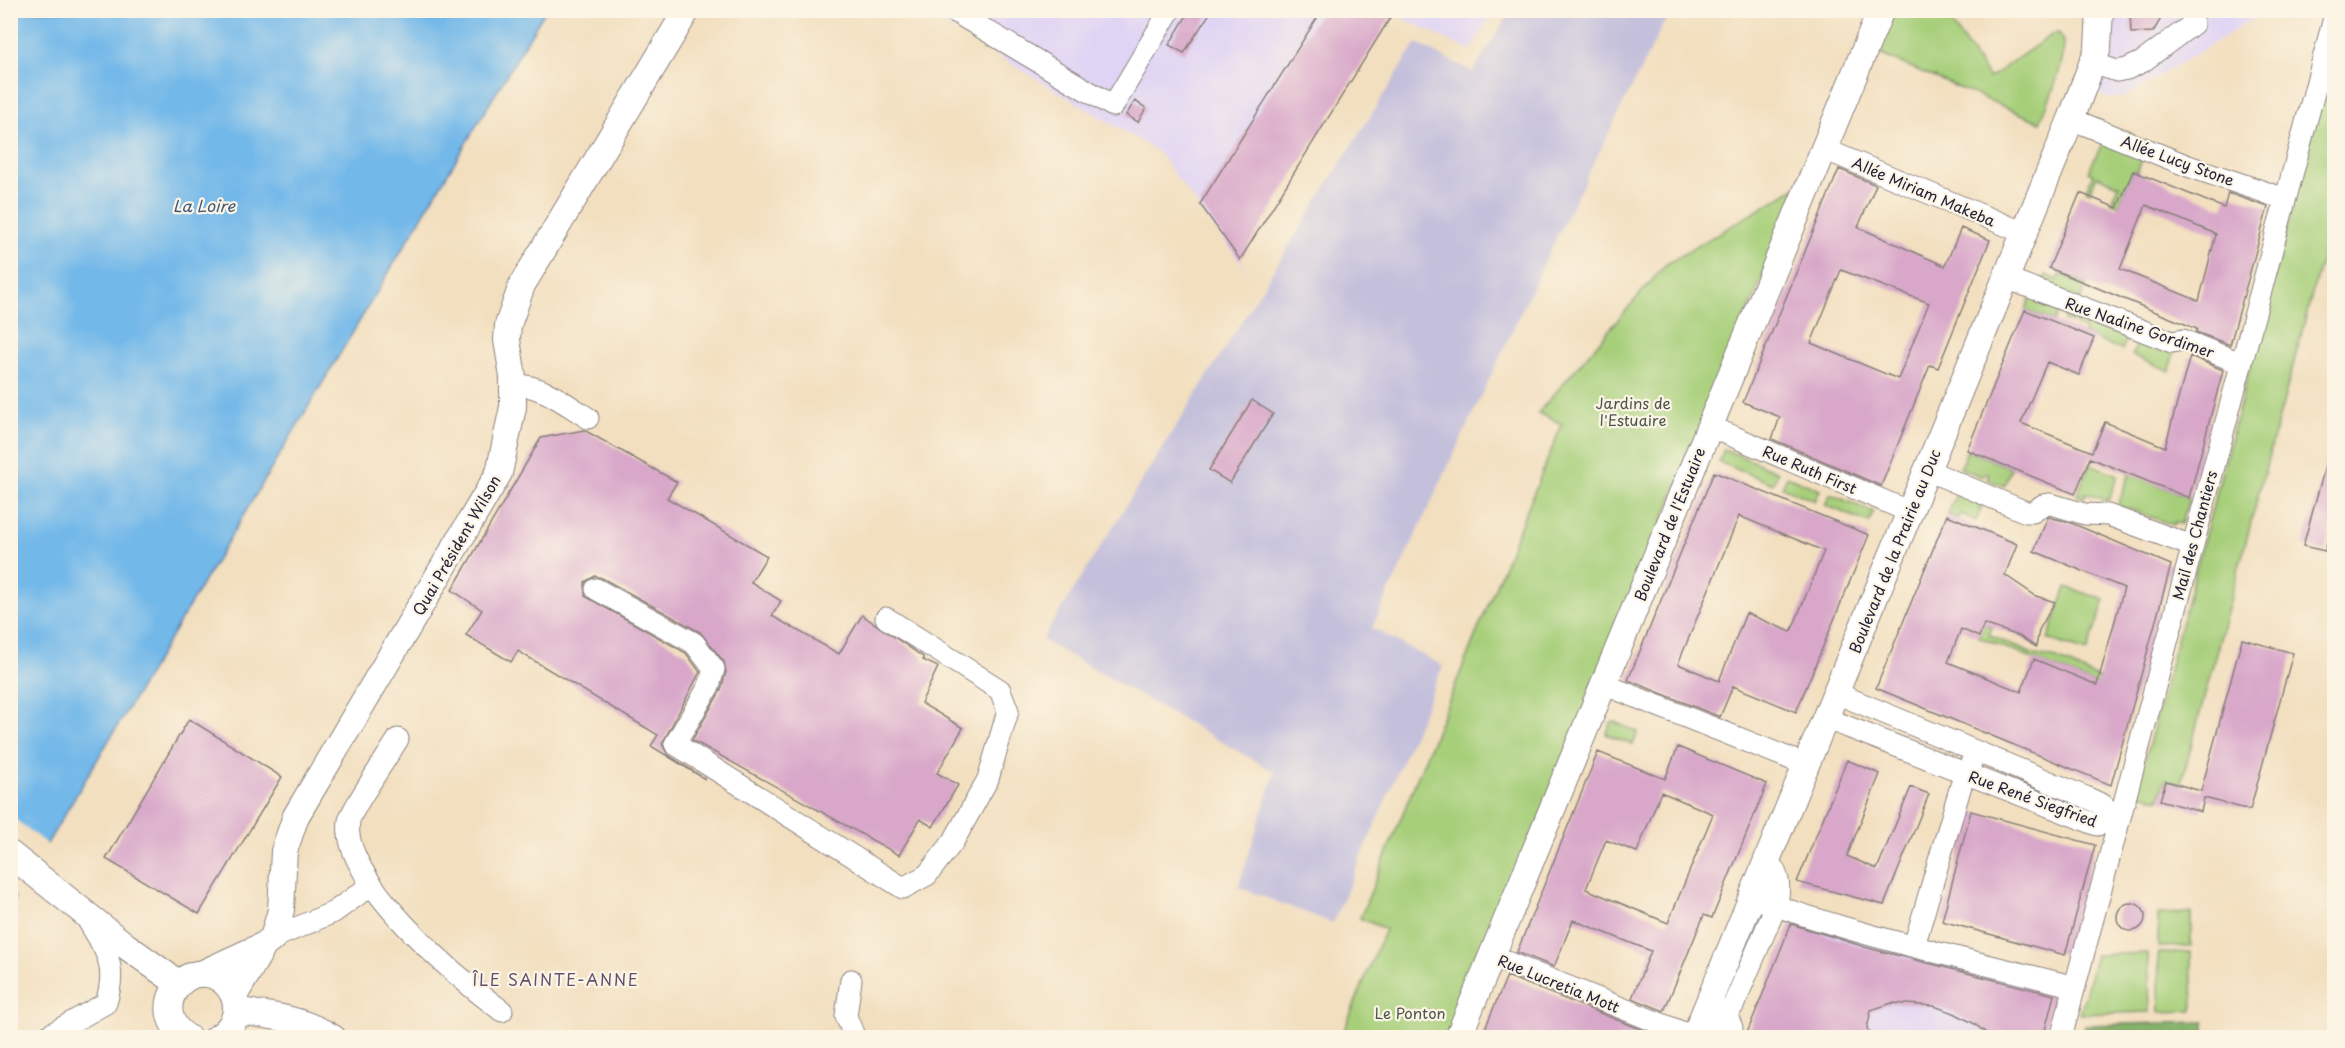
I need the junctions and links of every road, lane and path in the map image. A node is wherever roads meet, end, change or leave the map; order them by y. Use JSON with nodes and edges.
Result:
{"nodes":[{"id":1,"x":687,"y":10,"type":"edge"},
{"id":2,"x":952,"y":10,"type":"edge"},
{"id":3,"x":1170,"y":10,"type":"edge"},
{"id":4,"x":1881,"y":10,"type":"edge"},
{"id":5,"x":2100,"y":10,"type":"edge"},
{"id":6,"x":2192,"y":10,"type":"edge"},
{"id":7,"x":2332,"y":25,"type":"edge"},
{"id":8,"x":2092,"y":63,"type":"junction"},
{"id":9,"x":2071,"y":119,"type":"junction"},
{"id":10,"x":1824,"y":149,"type":"junction"},
{"id":11,"x":2284,"y":199,"type":"junction"},
{"id":12,"x":2024,"y":233,"type":"junction"},
{"id":13,"x":2006,"y":278,"type":"junction"},
{"id":14,"x":2240,"y":363,"type":"junction"},
{"id":15,"x":514,"y":385,"type":"junction"},
{"id":16,"x":588,"y":418,"type":"dead end"},
{"id":17,"x":1709,"y":426,"type":"junction"},
{"id":18,"x":1927,"y":470,"type":"junction"},
{"id":19,"x":1910,"y":512,"type":"junction"},
{"id":20,"x":2192,"y":546,"type":"junction"},
{"id":21,"x":596,"y":589,"type":"dead end"},
{"id":22,"x":886,"y":618,"type":"dead end"},
{"id":23,"x":1604,"y":684,"type":"junction"},
{"id":24,"x":1836,"y":693,"type":"junction"},
{"id":25,"x":1825,"y":718,"type":"junction"},
{"id":26,"x":398,"y":740,"type":"dead end"},
{"id":27,"x":1978,"y":750,"type":"junction"},
{"id":28,"x":1806,"y":765,"type":"junction"},
{"id":29,"x":1966,"y":773,"type":"junction"},
{"id":30,"x":2069,"y":790,"type":"junction"},
{"id":31,"x":2062,"y":811,"type":"junction"},
{"id":32,"x":2100,"y":815,"type":"junction"},
{"id":33,"x":2118,"y":821,"type":"junction"},
{"id":34,"x":10,"y":854,"type":"edge"},
{"id":35,"x":1767,"y":860,"type":"junction"},
{"id":36,"x":370,"y":886,"type":"junction"},
{"id":37,"x":1751,"y":897,"type":"junction"},
{"id":38,"x":1776,"y":906,"type":"junction"},
{"id":39,"x":82,"y":911,"type":"junction"},
{"id":40,"x":268,"y":941,"type":"junction"},
{"id":41,"x":1914,"y":946,"type":"junction"},
{"id":42,"x":1491,"y":956,"type":"junction"},
{"id":43,"x":190,"y":979,"type":"junction"},
{"id":44,"x":851,"y":980,"type":"dead end"},
{"id":45,"x":2075,"y":987,"type":"junction"},
{"id":46,"x":235,"y":1004,"type":"junction"},
{"id":47,"x":502,"y":1011,"type":"dead end"},
{"id":48,"x":1726,"y":1013,"type":"junction"},
{"id":49,"x":1696,"y":1033,"type":"edge"},
{"id":50,"x":220,"y":1037,"type":"edge"},
{"id":51,"x":44,"y":1038,"type":"edge"},
{"id":52,"x":188,"y":1038,"type":"edge"},
{"id":53,"x":333,"y":1038,"type":"edge"},
{"id":54,"x":855,"y":1038,"type":"edge"},
{"id":55,"x":1458,"y":1038,"type":"edge"},
{"id":56,"x":1732,"y":1038,"type":"edge"},
{"id":57,"x":2061,"y":1038,"type":"edge"}],
"edges":[{"from":1,"to":15,"type":"main road","name":"Quai Président Wilson"},
{"from":2,"to":3,"type":"street"},
{"from":4,"to":10,"type":"main road","name":"Boulevard de l'Estuaire"},
{"from":5,"to":8,"type":"main road","name":"Boulevard de la Prairie au Duc"},
{"from":6,"to":8,"type":"street"},
{"from":7,"to":11,"type":"street","name":"Mail des Chantiers"},
{"from":8,"to":9,"type":"main road","name":"Boulevard de la Prairie au Duc"},
{"from":9,"to":11,"type":"street","name":"Allée Lucy Stone"},
{"from":9,"to":12,"type":"main road","name":"Boulevard de la Prairie au Duc"},
{"from":10,"to":12,"type":"street","name":"Allée Miriam Makeba"},
{"from":10,"to":17,"type":"main road","name":"Boulevard de l'Estuaire"},
{"from":11,"to":14,"type":"street","name":"Mail des Chantiers"},
{"from":12,"to":13,"type":"main road","name":"Boulevard de la Prairie au Duc"},
{"from":13,"to":14,"type":"street","name":"Rue Nadine Gordimer"},
{"from":13,"to":18,"type":"main road","name":"Boulevard de la Prairie au Duc"},
{"from":14,"to":20,"type":"street","name":"Mail des Chantiers"},
{"from":15,"to":16,"type":"street"},
{"from":15,"to":40,"type":"main road","name":"Quai Président Wilson"},
{"from":17,"to":19,"type":"street","name":"Rue Ruth First"},
{"from":17,"to":23,"type":"main road","name":"Boulevard de l'Estuaire"},
{"from":18,"to":19,"type":"main road","name":"Boulevard de la Prairie au Duc"},
{"from":18,"to":20,"type":"street"},
{"from":19,"to":24,"type":"main road","name":"Boulevard de la Prairie au Duc"},
{"from":20,"to":33,"type":"street","name":"Mail des Chantiers"},
{"from":21,"to":22,"type":"street"},
{"from":23,"to":28,"type":"street"},
{"from":23,"to":42,"type":"main road","name":"Boulevard de l'Estuaire"},
{"from":24,"to":25,"type":"main road","name":"Boulevard de la Prairie au Duc"},
{"from":24,"to":27,"type":"street","name":"Rue René Siegfried"},
{"from":25,"to":28,"type":"main road","name":"Boulevard de la Prairie au Duc"},
{"from":25,"to":29,"type":"street","name":"Rue René Siegfried"},
{"from":26,"to":36,"type":"street"},
{"from":27,"to":29,"type":"street"},
{"from":27,"to":30,"type":"street","name":"Rue René Siegfried"},
{"from":28,"to":35,"type":"main road","name":"Boulevard de la Prairie au Duc"},
{"from":29,"to":31,"type":"street","name":"Rue René Siegfried"},
{"from":29,"to":41,"type":"street"},
{"from":30,"to":31,"type":"street"},
{"from":30,"to":32,"type":"street","name":"Rue René Siegfried"},
{"from":31,"to":32,"type":"street","name":"Rue René Siegfried"},
{"from":32,"to":33,"type":"street","name":"Rue René Siegfried"},
{"from":33,"to":45,"type":"street","name":"Mail des Chantiers"},
{"from":34,"to":39,"type":"main road"},
{"from":35,"to":37,"type":"main road","name":"Boulevard de la Prairie au Duc"},
{"from":35,"to":38,"type":"street"},
{"from":36,"to":40,"type":"street"},
{"from":36,"to":47,"type":"street"},
{"from":37,"to":38,"type":"street"},
{"from":37,"to":49,"type":"main road","name":"Boulevard de la Prairie au Duc"},
{"from":38,"to":41,"type":"street"},
{"from":38,"to":48,"type":"street"},
{"from":39,"to":43,"type":"main road"},
{"from":39,"to":51,"type":"street"},
{"from":40,"to":43,"type":"main road"},
{"from":40,"to":46,"type":"main road","name":"Quai Président Wilson"},
{"from":41,"to":45,"type":"street"},
{"from":42,"to":49,"type":"street","name":"Rue Lucretia Mott"},
{"from":42,"to":55,"type":"main road","name":"Boulevard de l'Estuaire"},
{"from":43,"to":46,"type":"main road"},
{"from":43,"to":52,"type":"main road"},
{"from":44,"to":54,"type":"street"},
{"from":45,"to":57,"type":"street","name":"Mail des Chantiers"},
{"from":46,"to":50,"type":"main road","name":"Quai Président Wilson"},
{"from":46,"to":53,"type":"main road"},
{"from":48,"to":49,"type":"street"},
{"from":48,"to":56,"type":"street"}]}
